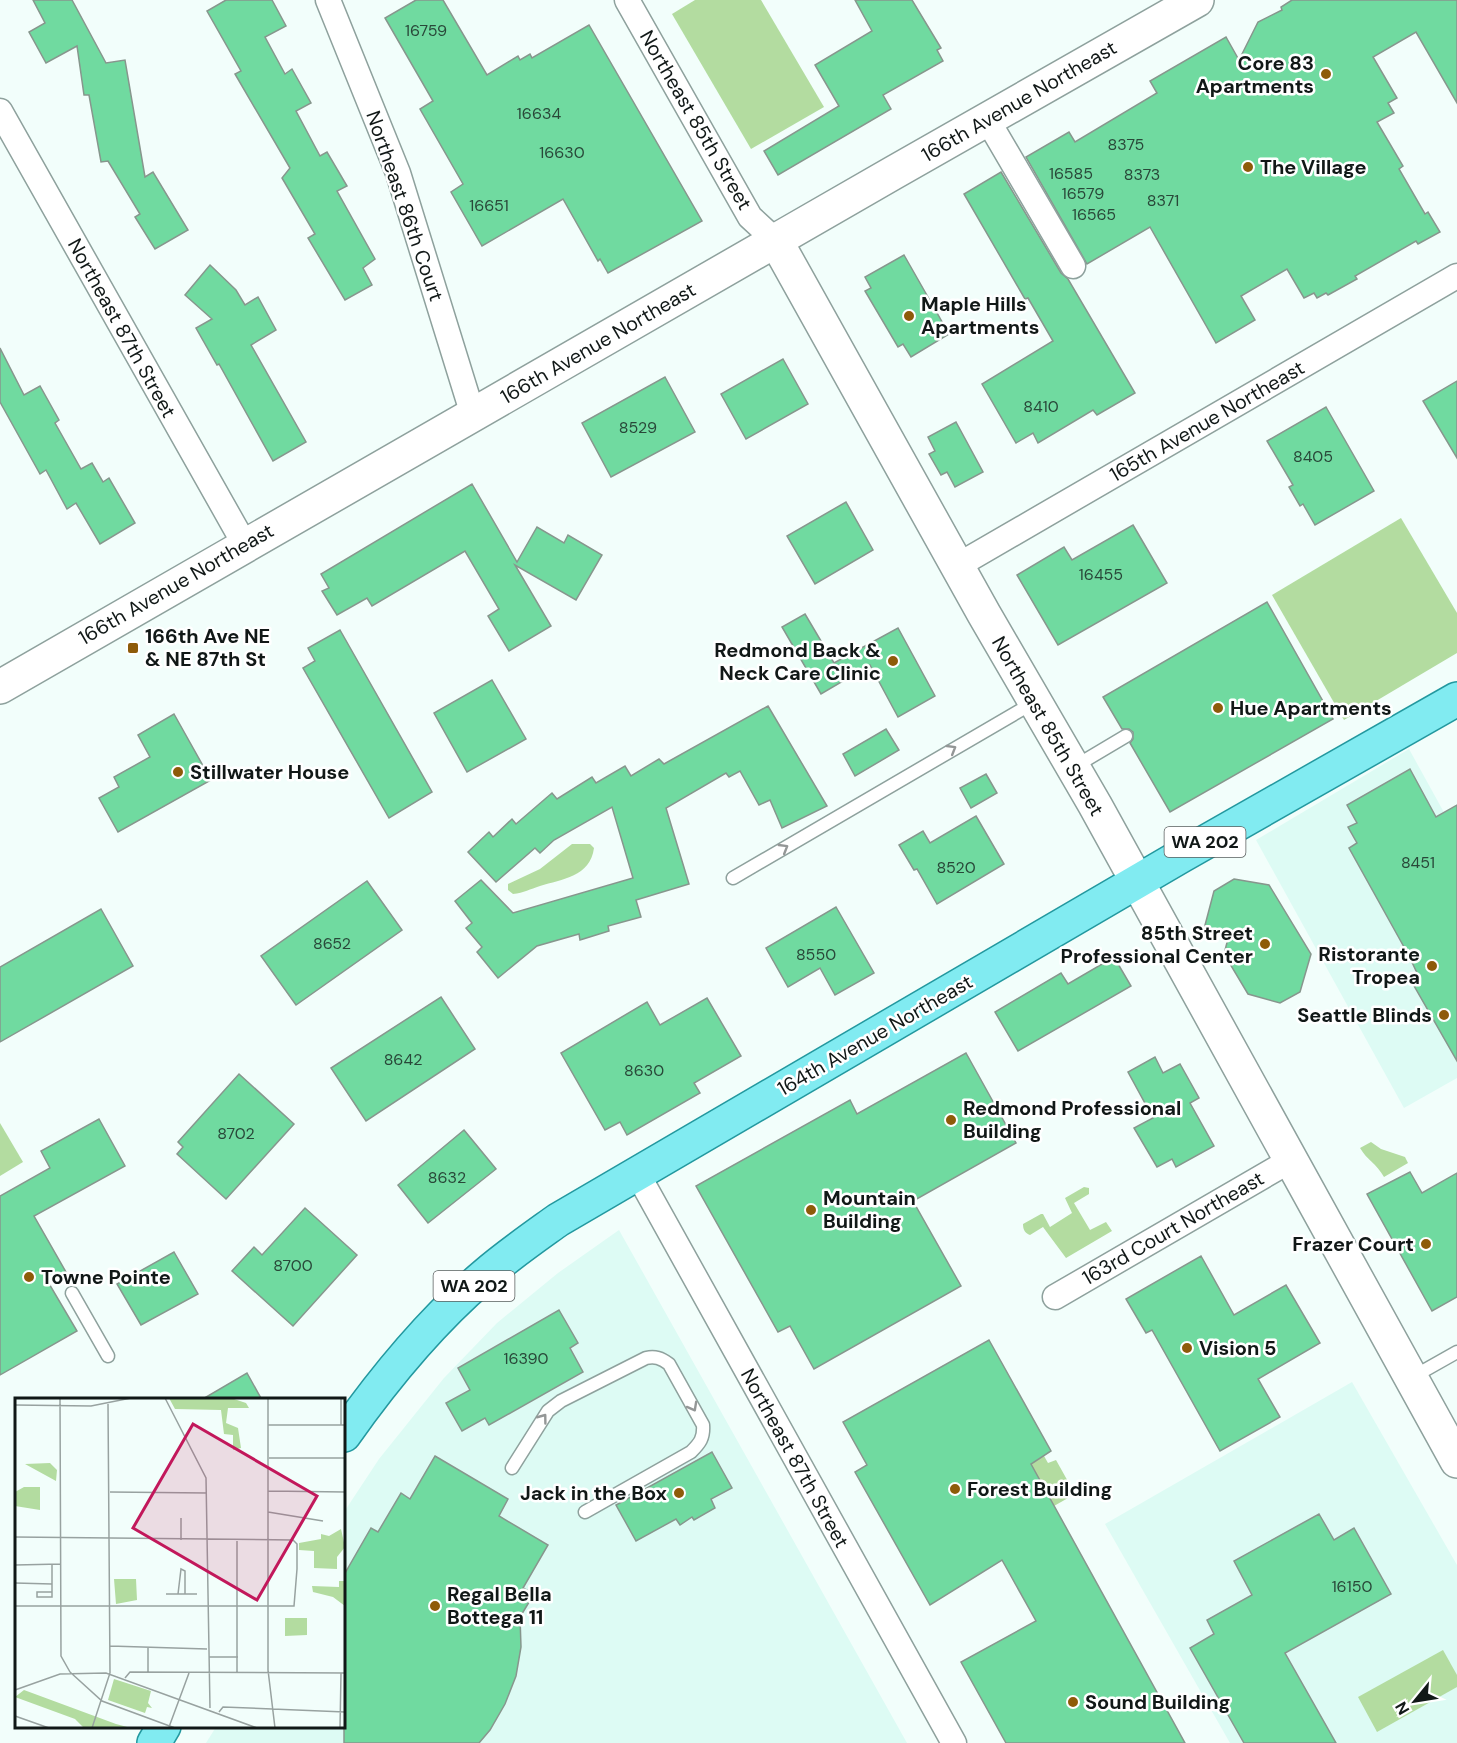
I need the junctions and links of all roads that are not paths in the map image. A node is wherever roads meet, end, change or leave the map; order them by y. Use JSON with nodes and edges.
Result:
{"nodes":[{"id":1,"x":328,"y":0,"type":"edge"},
{"id":2,"x":627,"y":0,"type":"edge"},
{"id":3,"x":1197,"y":0,"type":"edge"},
{"id":4,"x":0,"y":111,"type":"edge"},
{"id":5,"x":987,"y":118,"type":"junction"},
{"id":6,"x":776,"y":241,"type":"junction"},
{"id":7,"x":1073,"y":266,"type":"dead end"},
{"id":8,"x":1457,"y":276,"type":"edge"},
{"id":9,"x":473,"y":415,"type":"junction"},
{"id":10,"x":245,"y":545,"type":"junction"},
{"id":11,"x":957,"y":566,"type":"junction"},
{"id":12,"x":0,"y":687,"type":"edge"},
{"id":13,"x":1457,"y":699,"type":"edge"},
{"id":14,"x":1035,"y":701,"type":"junction"},
{"id":15,"x":1126,"y":736,"type":"dead end"},
{"id":16,"x":1073,"y":768,"type":"junction"},
{"id":17,"x":733,"y":878,"type":"dead end"},
{"id":18,"x":1137,"y":882,"type":"junction"},
{"id":19,"x":1291,"y":1160,"type":"junction"},
{"id":20,"x":637,"y":1173,"type":"junction"},
{"id":21,"x":72,"y":1293,"type":"dead end"},
{"id":22,"x":1055,"y":1297,"type":"dead end"},
{"id":23,"x":1457,"y":1352,"type":"edge"},
{"id":24,"x":108,"y":1356,"type":"dead end"},
{"id":25,"x":1412,"y":1378,"type":"junction"},
{"id":26,"x":345,"y":1434,"type":"edge"},
{"id":27,"x":1457,"y":1461,"type":"edge"},
{"id":28,"x":512,"y":1468,"type":"dead end"},
{"id":29,"x":585,"y":1512,"type":"dead end"},
{"id":30,"x":163,"y":1728,"type":"edge"},
{"id":31,"x":154,"y":1743,"type":"edge"},
{"id":32,"x":954,"y":1743,"type":"edge"}],
"edges":[{"from":1,"to":9,"type":"street","name":"Northeast 86th Court"},
{"from":2,"to":6,"type":"street","name":"Northeast 85th Street"},
{"from":3,"to":5,"type":"street","name":"166th Avenue Northeast"},
{"from":4,"to":10,"type":"street","name":"Northeast 87th Street"},
{"from":5,"to":6,"type":"street","name":"166th Avenue Northeast"},
{"from":5,"to":7,"type":"street"},
{"from":6,"to":9,"type":"street","name":"166th Avenue Northeast"},
{"from":6,"to":11,"type":"street","name":"Northeast 85th Street"},
{"from":8,"to":11,"type":"street","name":"165th Avenue Northeast"},
{"from":9,"to":10,"type":"street","name":"166th Avenue Northeast"},
{"from":10,"to":12,"type":"street","name":"166th Avenue Northeast"},
{"from":11,"to":14,"type":"street","name":"Northeast 85th Street"},
{"from":13,"to":18,"type":"main road","name":"164th Avenue Northeast","number":"WA 202"},
{"from":14,"to":16,"type":"street","name":"Northeast 85th Street"},
{"from":17,"to":14,"type":"lane","one_way":true},
{"from":15,"to":16,"type":"lane"},
{"from":16,"to":18,"type":"street","name":"Northeast 85th Street"},
{"from":18,"to":19,"type":"street","name":"Northeast 85th Street"},
{"from":18,"to":20,"type":"main road","name":"164th Avenue Northeast","number":"WA 202"},
{"from":19,"to":22,"type":"street","name":"163rd Court Northeast"},
{"from":19,"to":25,"type":"street","name":"Northeast 85th Street"},
{"from":20,"to":26,"type":"main road","name":"164th Avenue Northeast","number":"WA 202"},
{"from":20,"to":32,"type":"street","name":"Northeast 87th Street"},
{"from":21,"to":24,"type":"lane"},
{"from":23,"to":25,"type":"lane"},
{"from":25,"to":27,"type":"street","name":"Northeast 85th Street"},
{"from":28,"to":29,"type":"lane","one_way":true},
{"from":30,"to":31,"type":"main road"}]}
